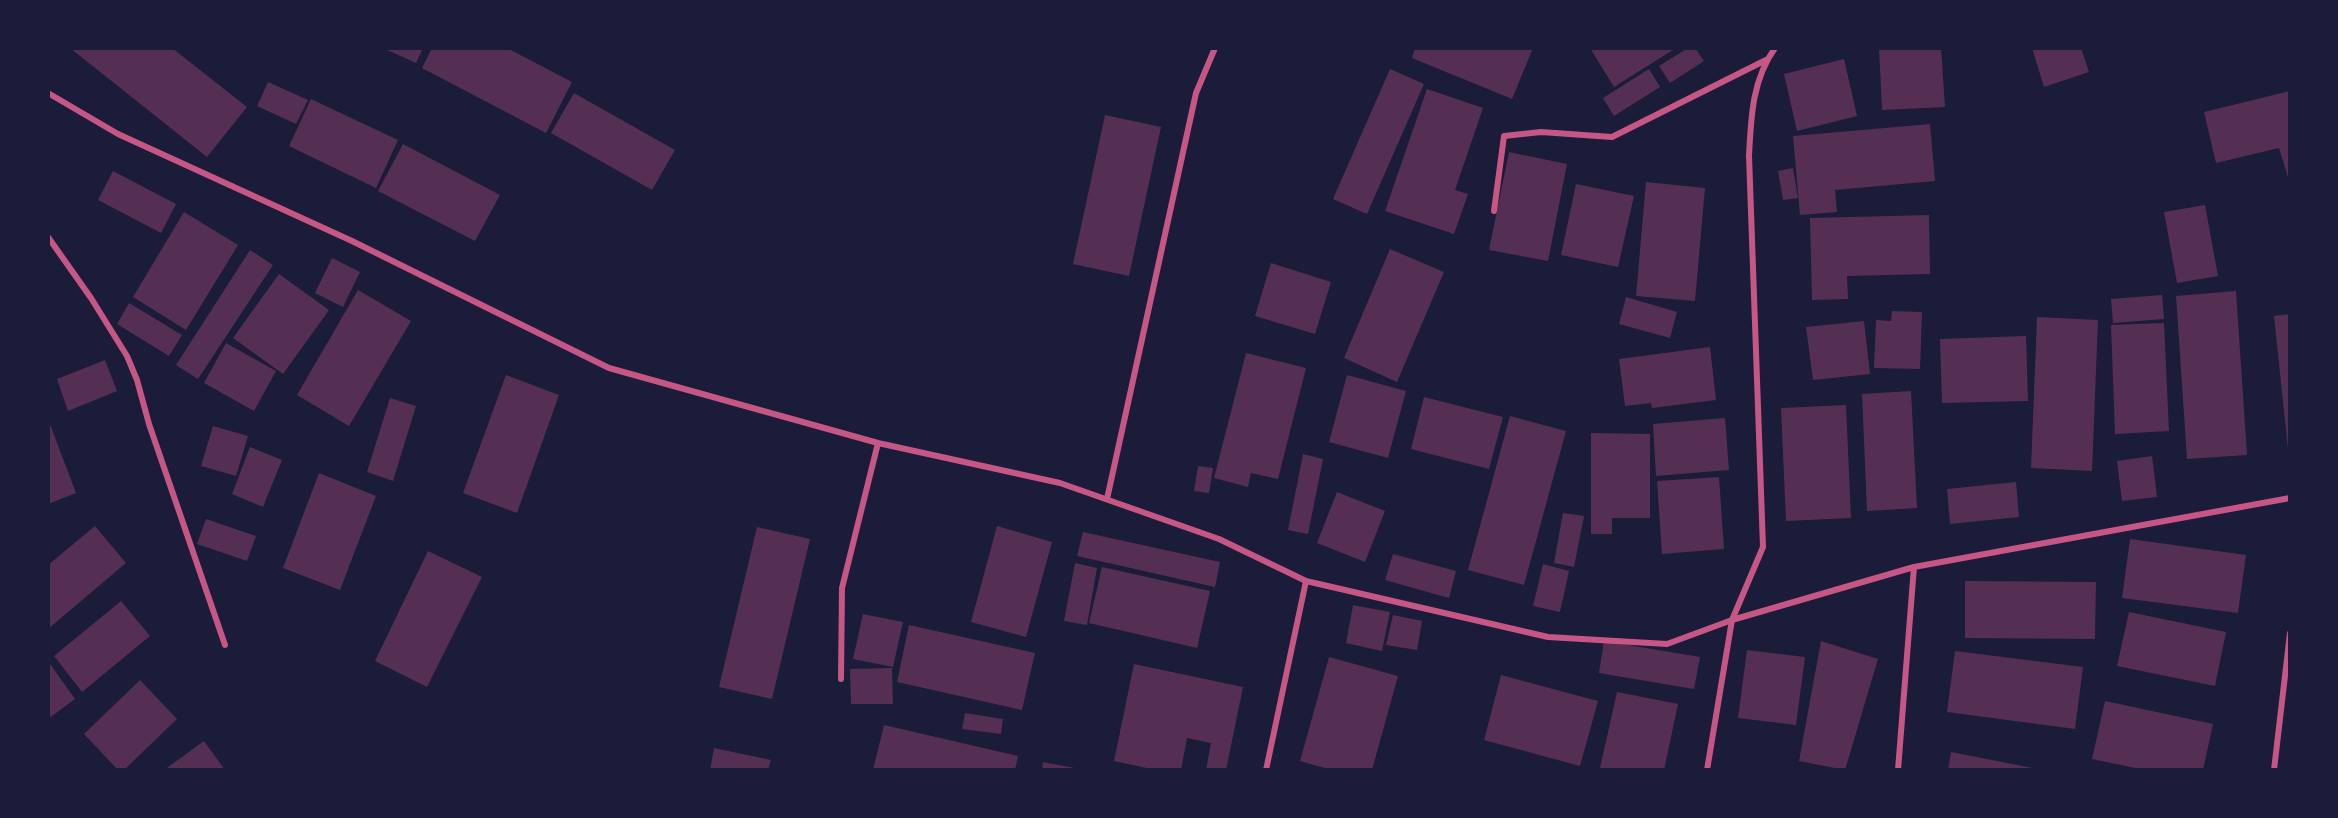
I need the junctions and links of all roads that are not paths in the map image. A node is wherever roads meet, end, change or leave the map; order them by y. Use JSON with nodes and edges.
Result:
{"nodes":[{"id":1,"x":1215,"y":48,"type":"edge"},
{"id":2,"x":1774,"y":48,"type":"edge"},
{"id":3,"x":1766,"y":60,"type":"junction"},
{"id":4,"x":48,"y":93,"type":"edge"},
{"id":5,"x":1494,"y":212,"type":"dead end"},
{"id":6,"x":48,"y":237,"type":"edge"},
{"id":7,"x":879,"y":442,"type":"junction"},
{"id":8,"x":2290,"y":498,"type":"edge"},
{"id":9,"x":1107,"y":500,"type":"junction"},
{"id":10,"x":1914,"y":567,"type":"junction"},
{"id":11,"x":1306,"y":581,"type":"junction"},
{"id":12,"x":1732,"y":620,"type":"junction"},
{"id":13,"x":2290,"y":633,"type":"edge"},
{"id":14,"x":225,"y":645,"type":"dead end"},
{"id":15,"x":840,"y":679,"type":"dead end"},
{"id":16,"x":1266,"y":770,"type":"edge"},
{"id":17,"x":1707,"y":770,"type":"edge"},
{"id":18,"x":1898,"y":770,"type":"edge"},
{"id":19,"x":2274,"y":770,"type":"edge"}],
"edges":[{"from":1,"to":9,"type":"street"},
{"from":2,"to":3,"type":"street"},
{"from":3,"to":5,"type":"street"},
{"from":3,"to":12,"type":"street"},
{"from":4,"to":7,"type":"street"},
{"from":6,"to":14,"type":"street"},
{"from":7,"to":9,"type":"street"},
{"from":7,"to":15,"type":"street"},
{"from":8,"to":10,"type":"street"},
{"from":9,"to":11,"type":"street"},
{"from":10,"to":12,"type":"street"},
{"from":10,"to":18,"type":"street"},
{"from":11,"to":12,"type":"street"},
{"from":11,"to":16,"type":"street"},
{"from":12,"to":17,"type":"street"},
{"from":13,"to":19,"type":"street"}]}
